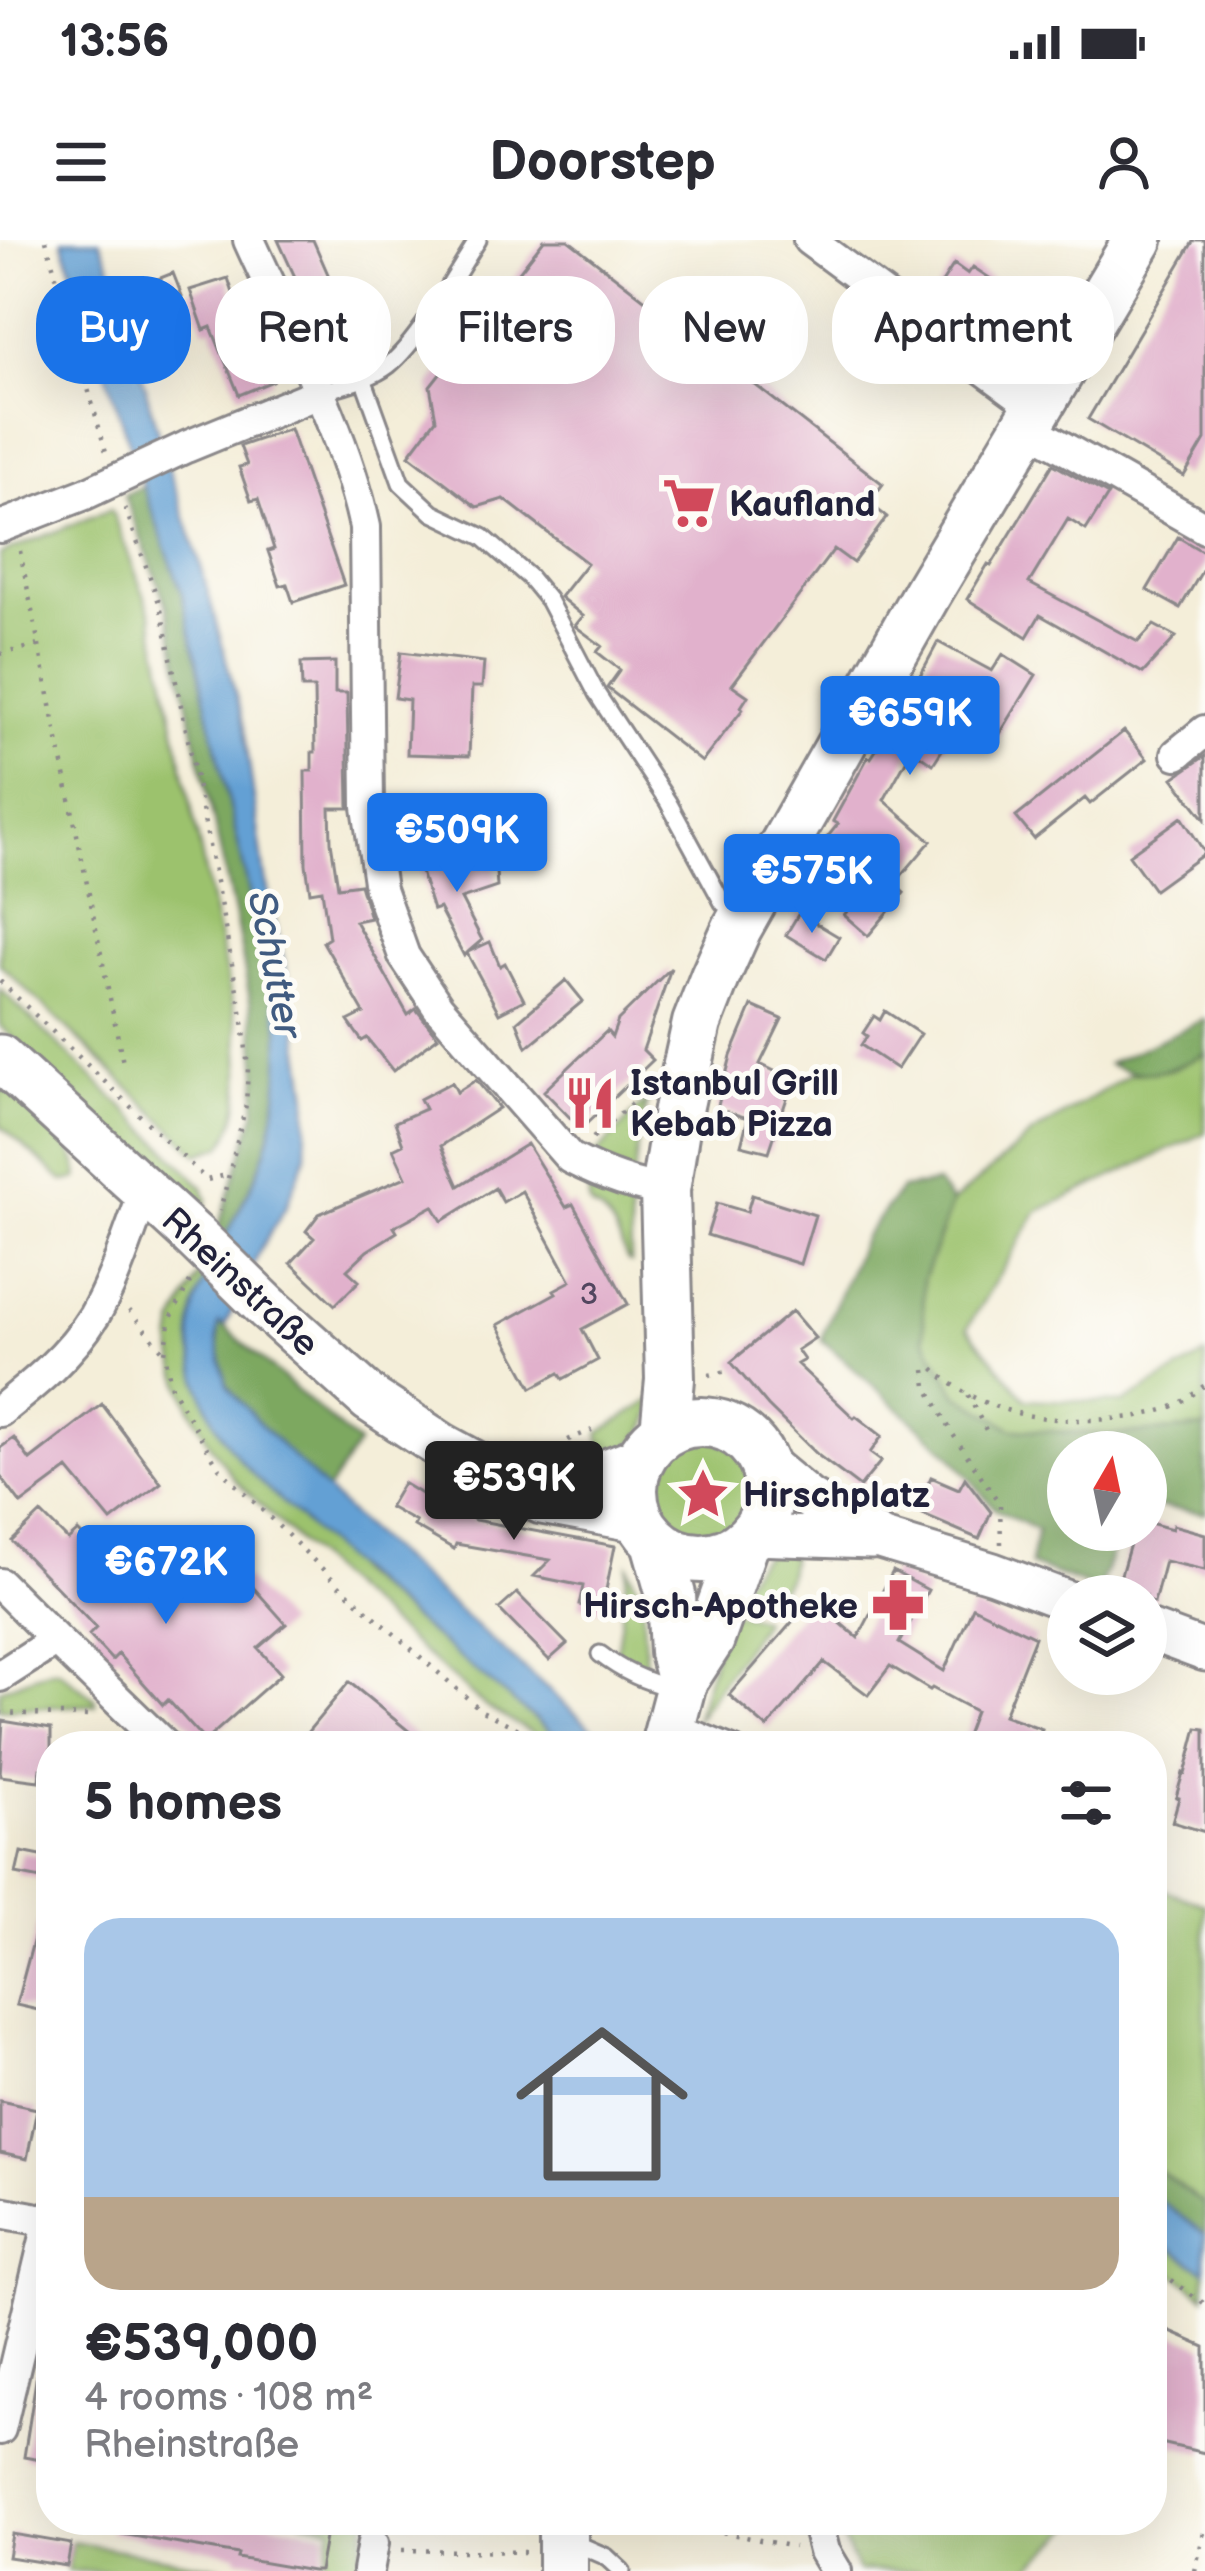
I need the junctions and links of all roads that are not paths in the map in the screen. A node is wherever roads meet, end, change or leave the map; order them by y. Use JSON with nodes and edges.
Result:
{"nodes":[{"id":1,"x":249,"y":240,"type":"edge"},
{"id":2,"x":478,"y":240,"type":"edge"},
{"id":3,"x":808,"y":240,"type":"edge"},
{"id":4,"x":1138,"y":240,"type":"edge"},
{"id":5,"x":391,"y":362,"type":"edge"},
{"id":6,"x":347,"y":384,"type":"edge"},
{"id":7,"x":365,"y":384,"type":"edge"},
{"id":8,"x":318,"y":393,"type":"junction"},
{"id":9,"x":1032,"y":418,"type":"junction"},
{"id":10,"x":6,"y":524,"type":"edge"},
{"id":11,"x":1205,"y":528,"type":"edge"},
{"id":12,"x":1205,"y":731,"type":"edge"},
{"id":13,"x":1177,"y":754,"type":"dead end"},
{"id":14,"x":724,"y":903,"type":"dead end"},
{"id":15,"x":0,"y":1058,"type":"edge"},
{"id":16,"x":664,"y":1190,"type":"junction"},
{"id":17,"x":145,"y":1192,"type":"junction"},
{"id":18,"x":667,"y":1275,"type":"junction"},
{"id":19,"x":0,"y":1411,"type":"edge"},
{"id":20,"x":724,"y":1426,"type":"junction"},
{"id":21,"x":652,"y":1446,"type":"junction"},
{"id":22,"x":763,"y":1461,"type":"junction"},
{"id":23,"x":502,"y":1478,"type":"junction"},
{"id":24,"x":648,"y":1530,"type":"junction"},
{"id":25,"x":748,"y":1540,"type":"junction"},
{"id":26,"x":883,"y":1540,"type":"junction"},
{"id":27,"x":0,"y":1584,"type":"edge"},
{"id":28,"x":1047,"y":1593,"type":"edge"},
{"id":29,"x":1167,"y":1637,"type":"edge"},
{"id":30,"x":56,"y":1640,"type":"junction"},
{"id":31,"x":1205,"y":1651,"type":"edge"},
{"id":32,"x":601,"y":1654,"type":"dead end"},
{"id":33,"x":0,"y":1676,"type":"edge"},
{"id":34,"x":674,"y":1714,"type":"edge"},
{"id":35,"x":148,"y":1731,"type":"edge"},
{"id":36,"x":707,"y":1731,"type":"edge"},
{"id":37,"x":0,"y":2212,"type":"edge"},
{"id":38,"x":36,"y":2216,"type":"edge"},
{"id":39,"x":36,"y":2277,"type":"edge"},
{"id":40,"x":0,"y":2429,"type":"edge"},
{"id":41,"x":558,"y":2545,"type":"edge"},
{"id":42,"x":622,"y":2571,"type":"edge"}],
"edges":[{"from":1,"to":8,"type":"street"},
{"from":2,"to":5,"type":"lane"},
{"from":3,"to":9,"type":"street"},
{"from":4,"to":9,"type":"main road"},
{"from":6,"to":8,"type":"lane"},
{"from":7,"to":14,"type":"lane"},
{"from":8,"to":10,"type":"street"},
{"from":8,"to":16,"type":"street"},
{"from":9,"to":11,"type":"street"},
{"from":9,"to":16,"type":"main road"},
{"from":12,"to":13,"type":"street"},
{"from":15,"to":17,"type":"main road","name":"Rheinstraße"},
{"from":16,"to":18,"type":"main road"},
{"from":17,"to":19,"type":"street"},
{"from":17,"to":23,"type":"main road","name":"Rheinstraße","bridge":true},
{"from":18,"to":20,"type":"main road"},
{"from":18,"to":21,"type":"main road"},
{"from":20,"to":21,"type":"main road"},
{"from":20,"to":22,"type":"main road"},
{"from":21,"to":23,"type":"main road","name":"Rheinstraße"},
{"from":21,"to":24,"type":"main road"},
{"from":22,"to":25,"type":"main road"},
{"from":22,"to":26,"type":"street"},
{"from":23,"to":24,"type":"main road","name":"Rheinstraße"},
{"from":24,"to":25,"type":"main road"},
{"from":24,"to":34,"type":"main road"},
{"from":25,"to":26,"type":"street"},
{"from":25,"to":34,"type":"main road"},
{"from":26,"to":28,"type":"street"},
{"from":27,"to":30,"type":"street"},
{"from":29,"to":31,"type":"street"},
{"from":30,"to":33,"type":"street"},
{"from":30,"to":35,"type":"street"},
{"from":32,"to":34,"type":"lane"},
{"from":34,"to":36,"type":"lane"},
{"from":37,"to":38,"type":"street"},
{"from":39,"to":40,"type":"street"},
{"from":41,"to":42,"type":"lane"}]}
